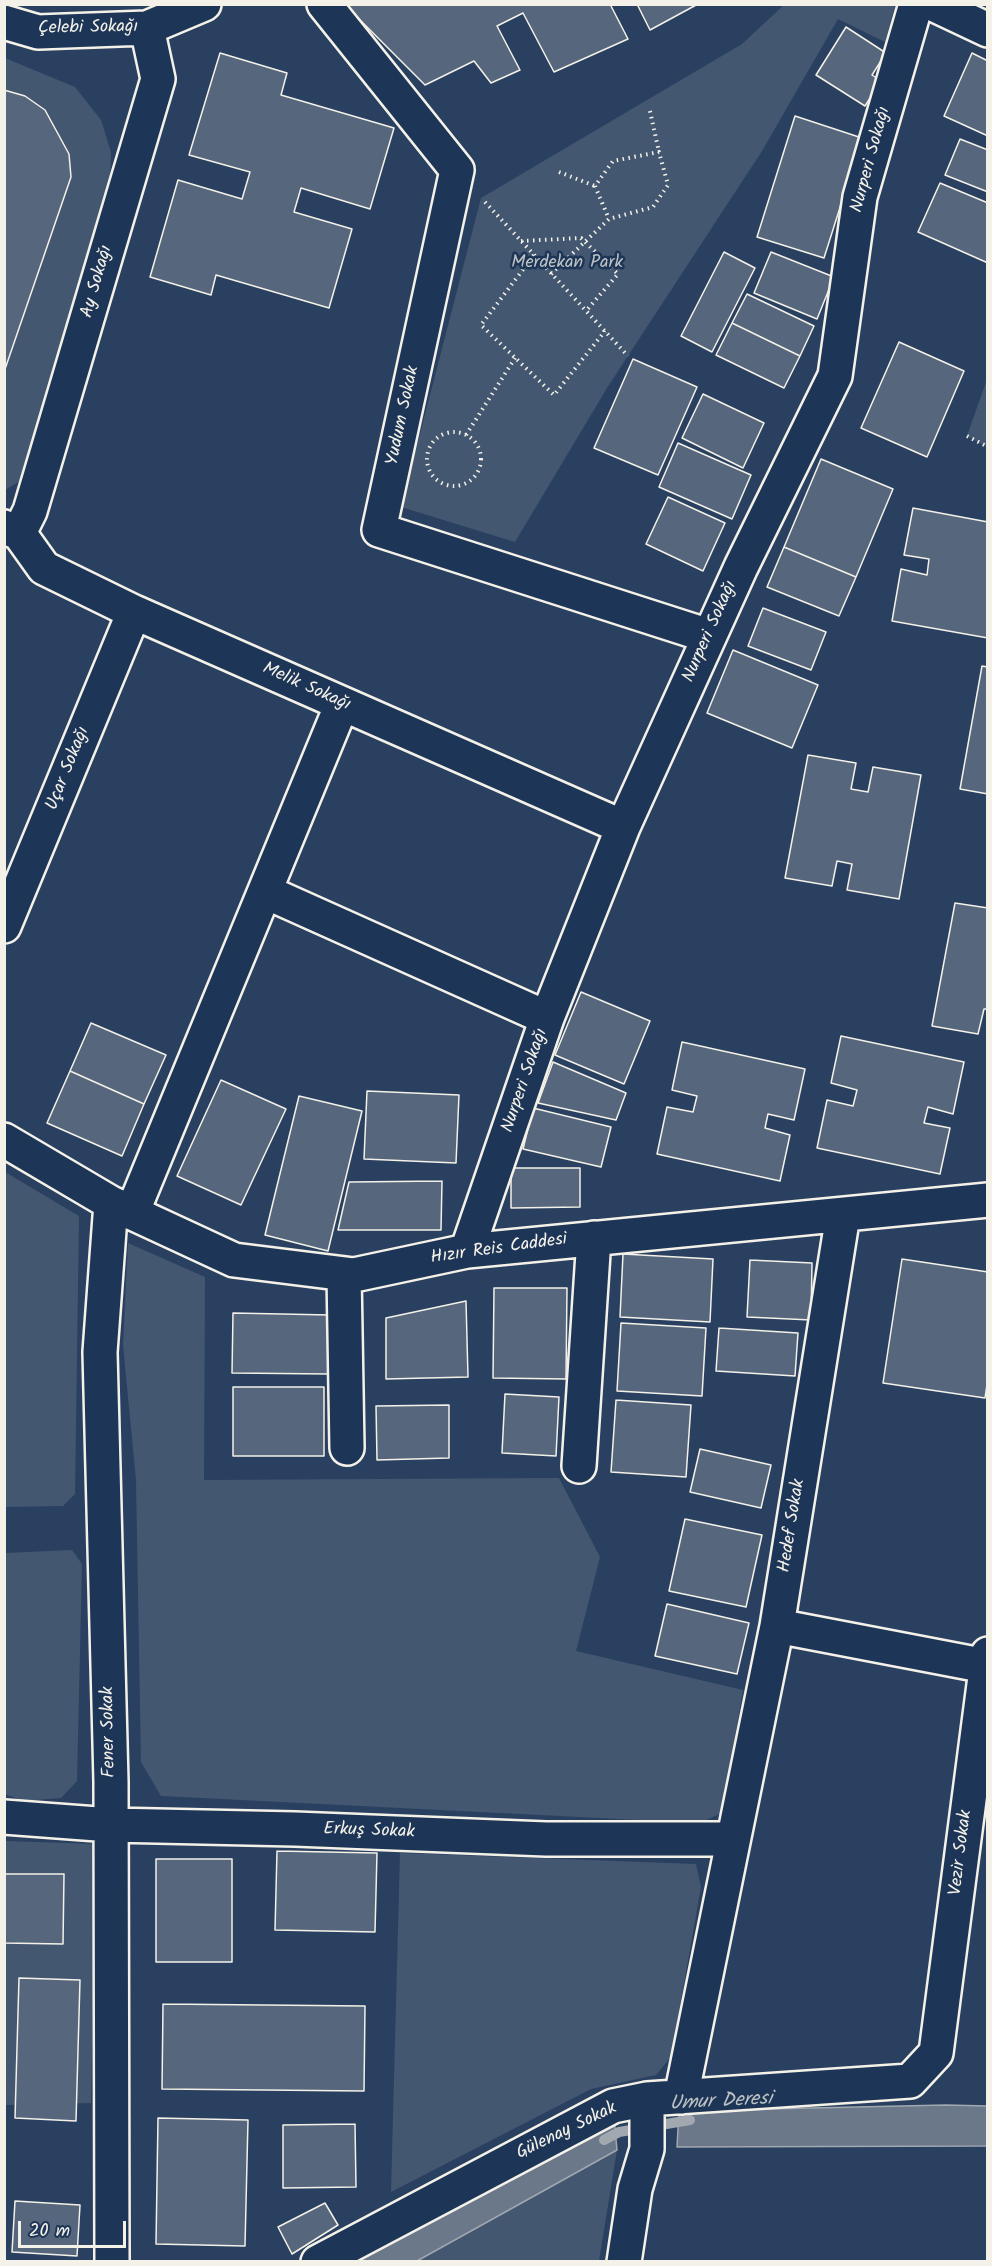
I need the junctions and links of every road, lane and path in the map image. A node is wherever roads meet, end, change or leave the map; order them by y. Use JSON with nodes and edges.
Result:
{"nodes":[{"id":1,"x":204,"y":4,"type":"edge"},
{"id":2,"x":324,"y":4,"type":"edge"},
{"id":3,"x":916,"y":4,"type":"edge"},
{"id":4,"x":933,"y":4,"type":"edge"},
{"id":5,"x":4,"y":22,"type":"edge"},
{"id":6,"x":147,"y":28,"type":"junction"},
{"id":7,"x":987,"y":30,"type":"edge"},
{"id":8,"x":650,"y":111,"type":"dead end"},
{"id":9,"x":659,"y":152,"type":"junction"},
{"id":10,"x":457,"y":170,"type":"junction"},
{"id":11,"x":559,"y":172,"type":"dead end"},
{"id":12,"x":595,"y":186,"type":"junction"},
{"id":13,"x":609,"y":219,"type":"junction"},
{"id":14,"x":521,"y":241,"type":"junction"},
{"id":15,"x":585,"y":242,"type":"junction"},
{"id":16,"x":534,"y":255,"type":"junction"},
{"id":17,"x":551,"y":274,"type":"junction"},
{"id":18,"x":585,"y":310,"type":"junction"},
{"id":19,"x":605,"y":332,"type":"junction"},
{"id":20,"x":628,"y":356,"type":"dead end"},
{"id":21,"x":515,"y":358,"type":"junction"},
{"id":22,"x":466,"y":435,"type":"junction"},
{"id":23,"x":967,"y":436,"type":"dead end"},
{"id":24,"x":987,"y":447,"type":"edge"},
{"id":25,"x":12,"y":530,"type":"edge"},
{"id":26,"x":134,"y":612,"type":"junction"},
{"id":27,"x":709,"y":636,"type":"junction"},
{"id":28,"x":342,"y":704,"type":"junction"},
{"id":29,"x":623,"y":826,"type":"junction"},
{"id":30,"x":266,"y":892,"type":"junction"},
{"id":31,"x":4,"y":926,"type":"edge"},
{"id":32,"x":547,"y":1018,"type":"junction"},
{"id":33,"x":4,"y":1140,"type":"edge"},
{"id":34,"x":987,"y":1200,"type":"edge"},
{"id":35,"x":121,"y":1208,"type":"junction"},
{"id":36,"x":843,"y":1215,"type":"junction"},
{"id":37,"x":594,"y":1238,"type":"junction"},
{"id":38,"x":467,"y":1251,"type":"junction"},
{"id":39,"x":344,"y":1274,"type":"junction"},
{"id":40,"x":347,"y":1448,"type":"dead end"},
{"id":41,"x":579,"y":1466,"type":"dead end"},
{"id":42,"x":777,"y":1626,"type":"junction"},
{"id":43,"x":987,"y":1660,"type":"edge"},
{"id":44,"x":4,"y":1817,"type":"edge"},
{"id":45,"x":111,"y":1825,"type":"junction"},
{"id":46,"x":733,"y":1839,"type":"junction"},
{"id":47,"x":936,"y":2052,"type":"joint"},
{"id":48,"x":681,"y":2097,"type":"junction"},
{"id":49,"x":647,"y":2104,"type":"junction"},
{"id":50,"x":112,"y":2262,"type":"edge"},
{"id":51,"x":318,"y":2262,"type":"edge"},
{"id":52,"x":624,"y":2262,"type":"edge"}],
"edges":[{"from":1,"to":6,"type":"street","name":"Çelebi Sokağı"},
{"from":2,"to":10,"type":"street"},
{"from":3,"to":27,"type":"street","name":"Nurperi Sokağı"},
{"from":4,"to":7,"type":"street"},
{"from":5,"to":6,"type":"street","name":"Çelebi Sokağı"},
{"from":6,"to":25,"type":"street","name":"Ay Sokağı"},
{"from":8,"to":9,"type":"path"},
{"from":9,"to":12,"type":"path"},
{"from":9,"to":13,"type":"path"},
{"from":10,"to":14,"type":"path"},
{"from":10,"to":27,"type":"street","name":"Yudum Sokak"},
{"from":11,"to":12,"type":"path"},
{"from":12,"to":13,"type":"path"},
{"from":13,"to":15,"type":"path"},
{"from":14,"to":15,"type":"path"},
{"from":14,"to":16,"type":"path"},
{"from":15,"to":17,"type":"path"},
{"from":15,"to":18,"type":"path"},
{"from":16,"to":17,"type":"path"},
{"from":16,"to":21,"type":"path"},
{"from":17,"to":18,"type":"path"},
{"from":18,"to":19,"type":"path"},
{"from":19,"to":20,"type":"path"},
{"from":19,"to":21,"type":"path"},
{"from":21,"to":22,"type":"path"},
{"from":22,"to":22,"type":"path"},
{"from":23,"to":24,"type":"path"},
{"from":25,"to":26,"type":"street","name":"Melik Sokağı"},
{"from":26,"to":28,"type":"street","name":"Melik Sokağı"},
{"from":26,"to":31,"type":"street","name":"Uçar Sokağı"},
{"from":27,"to":29,"type":"street","name":"Nurperi Sokağı"},
{"from":28,"to":29,"type":"street","name":"Melik Sokağı"},
{"from":28,"to":30,"type":"street","name":"Fener Sokak"},
{"from":29,"to":32,"type":"street","name":"Nurperi Sokağı"},
{"from":30,"to":32,"type":"street"},
{"from":30,"to":35,"type":"street","name":"Fener Sokak"},
{"from":32,"to":38,"type":"street","name":"Nurperi Sokağı"},
{"from":33,"to":35,"type":"street","name":"Hızır Reis Caddesi"},
{"from":34,"to":36,"type":"street","name":"Hızır Reis Caddesi"},
{"from":35,"to":39,"type":"street","name":"Hızır Reis Caddesi"},
{"from":35,"to":45,"type":"street","name":"Fener Sokak"},
{"from":36,"to":37,"type":"street","name":"Hızır Reis Caddesi"},
{"from":36,"to":42,"type":"street","name":"Hedef Sokak"},
{"from":37,"to":38,"type":"street","name":"Hızır Reis Caddesi"},
{"from":37,"to":41,"type":"street"},
{"from":38,"to":39,"type":"street","name":"Hızır Reis Caddesi"},
{"from":39,"to":40,"type":"street"},
{"from":42,"to":43,"type":"street"},
{"from":42,"to":46,"type":"street","name":"Hedef Sokak"},
{"from":43,"to":47,"type":"street","name":"Vezir Sokak"},
{"from":44,"to":45,"type":"street","name":"Erkuş Sokak"},
{"from":45,"to":46,"type":"street","name":"Erkuş Sokak"},
{"from":45,"to":50,"type":"street","name":"Fener Sokak"},
{"from":46,"to":48,"type":"street","name":"Hedef Sokak"},
{"from":47,"to":48,"type":"street","name":"Gülenay Sokak"},
{"from":48,"to":49,"type":"street","name":"Gülenay Sokak"},
{"from":49,"to":51,"type":"street","name":"Gülenay Sokak"},
{"from":49,"to":52,"type":"street"}]}
